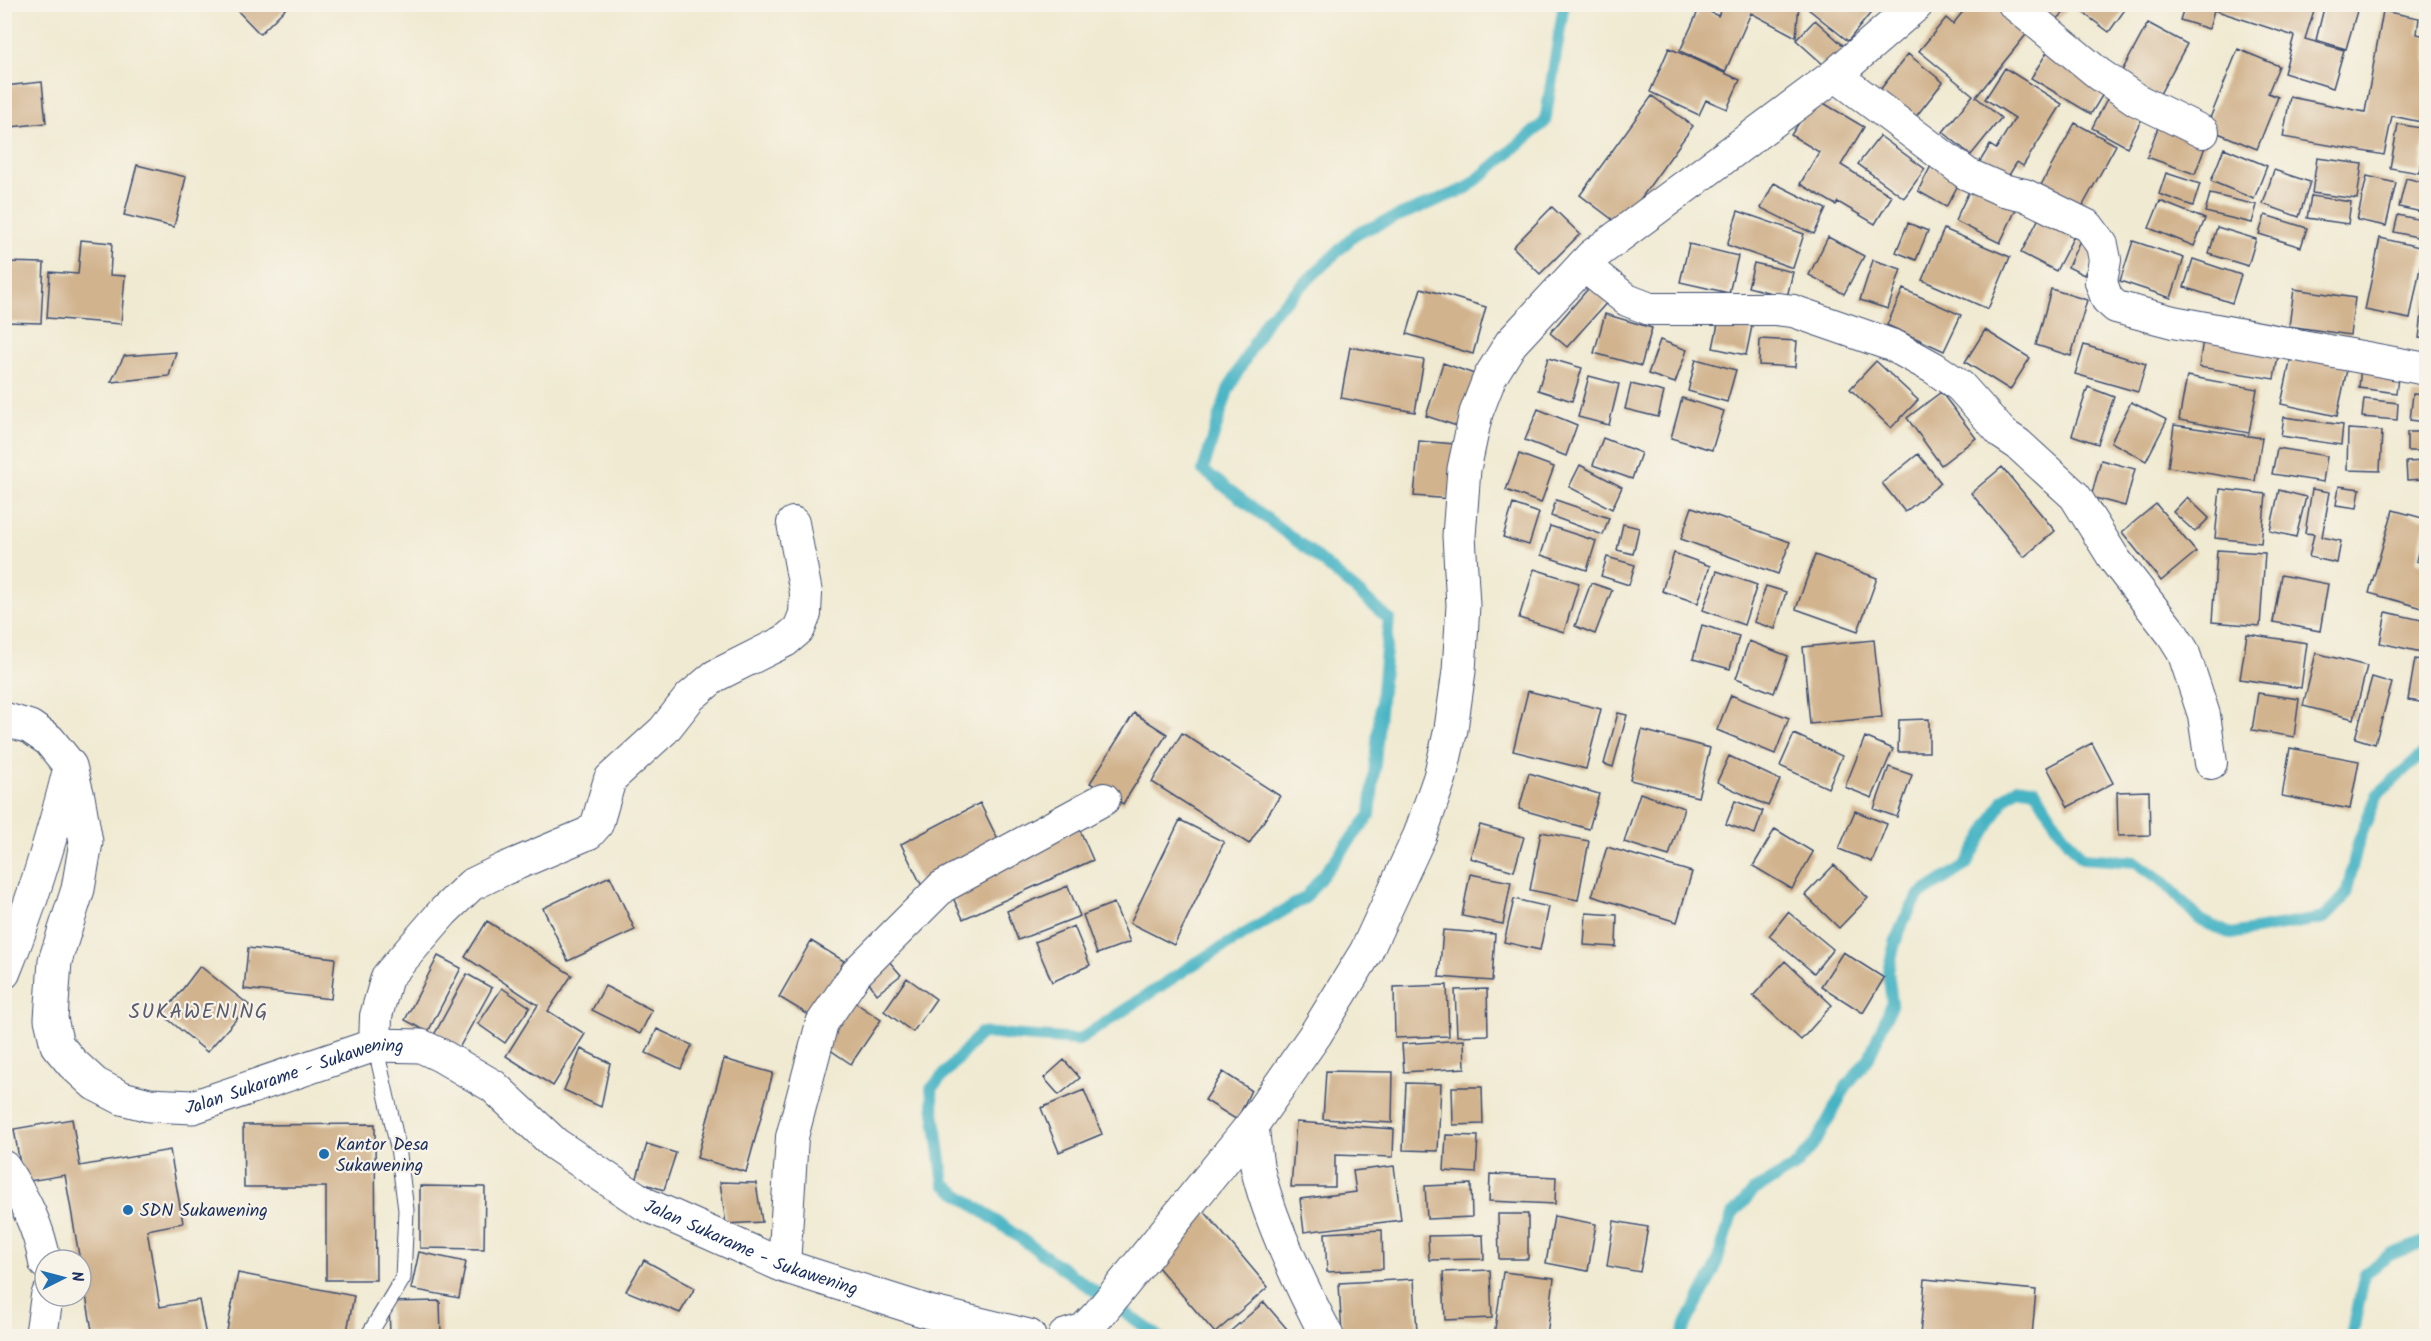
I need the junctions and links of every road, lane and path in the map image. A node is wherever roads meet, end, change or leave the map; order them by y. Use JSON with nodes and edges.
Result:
{"nodes":[{"id":1,"x":1917,"y":4,"type":"edge"},
{"id":2,"x":2014,"y":4,"type":"edge"},
{"id":3,"x":1835,"y":75,"type":"junction"},
{"id":4,"x":2202,"y":132,"type":"dead end"},
{"id":5,"x":1587,"y":260,"type":"junction"},
{"id":6,"x":2427,"y":369,"type":"edge"},
{"id":7,"x":792,"y":523,"type":"dead end"},
{"id":8,"x":4,"y":704,"type":"edge"},
{"id":9,"x":17,"y":723,"type":"edge"},
{"id":10,"x":2211,"y":764,"type":"dead end"},
{"id":11,"x":70,"y":766,"type":"junction"},
{"id":12,"x":1104,"y":799,"type":"dead end"},
{"id":13,"x":4,"y":973,"type":"edge"},
{"id":14,"x":375,"y":1045,"type":"junction"},
{"id":15,"x":1252,"y":1125,"type":"junction"},
{"id":16,"x":4,"y":1167,"type":"edge"},
{"id":17,"x":43,"y":1248,"type":"edge"},
{"id":18,"x":784,"y":1266,"type":"junction"},
{"id":19,"x":45,"y":1308,"type":"edge"},
{"id":20,"x":41,"y":1336,"type":"edge"},
{"id":21,"x":368,"y":1336,"type":"edge"},
{"id":22,"x":1029,"y":1336,"type":"edge"},
{"id":23,"x":1065,"y":1336,"type":"edge"},
{"id":24,"x":1328,"y":1336,"type":"edge"}],
"edges":[{"from":1,"to":3,"type":"street"},
{"from":2,"to":4,"type":"street"},
{"from":3,"to":5,"type":"street"},
{"from":3,"to":6,"type":"street"},
{"from":5,"to":10,"type":"street"},
{"from":5,"to":15,"type":"street"},
{"from":7,"to":14,"type":"street"},
{"from":8,"to":9,"type":"street"},
{"from":9,"to":11,"type":"street","name":"Jalan Sukarame - Sukawening"},
{"from":11,"to":13,"type":"street"},
{"from":11,"to":14,"type":"street","name":"Jalan Sukarame - Sukawening"},
{"from":12,"to":18,"type":"street"},
{"from":14,"to":18,"type":"street","name":"Jalan Sukarame - Sukawening"},
{"from":14,"to":21,"type":"lane"},
{"from":15,"to":23,"type":"street"},
{"from":15,"to":24,"type":"street"},
{"from":16,"to":17,"type":"street"},
{"from":18,"to":22,"type":"street","name":"Jalan Sukarame - Sukawening"},
{"from":19,"to":20,"type":"street"}]}
